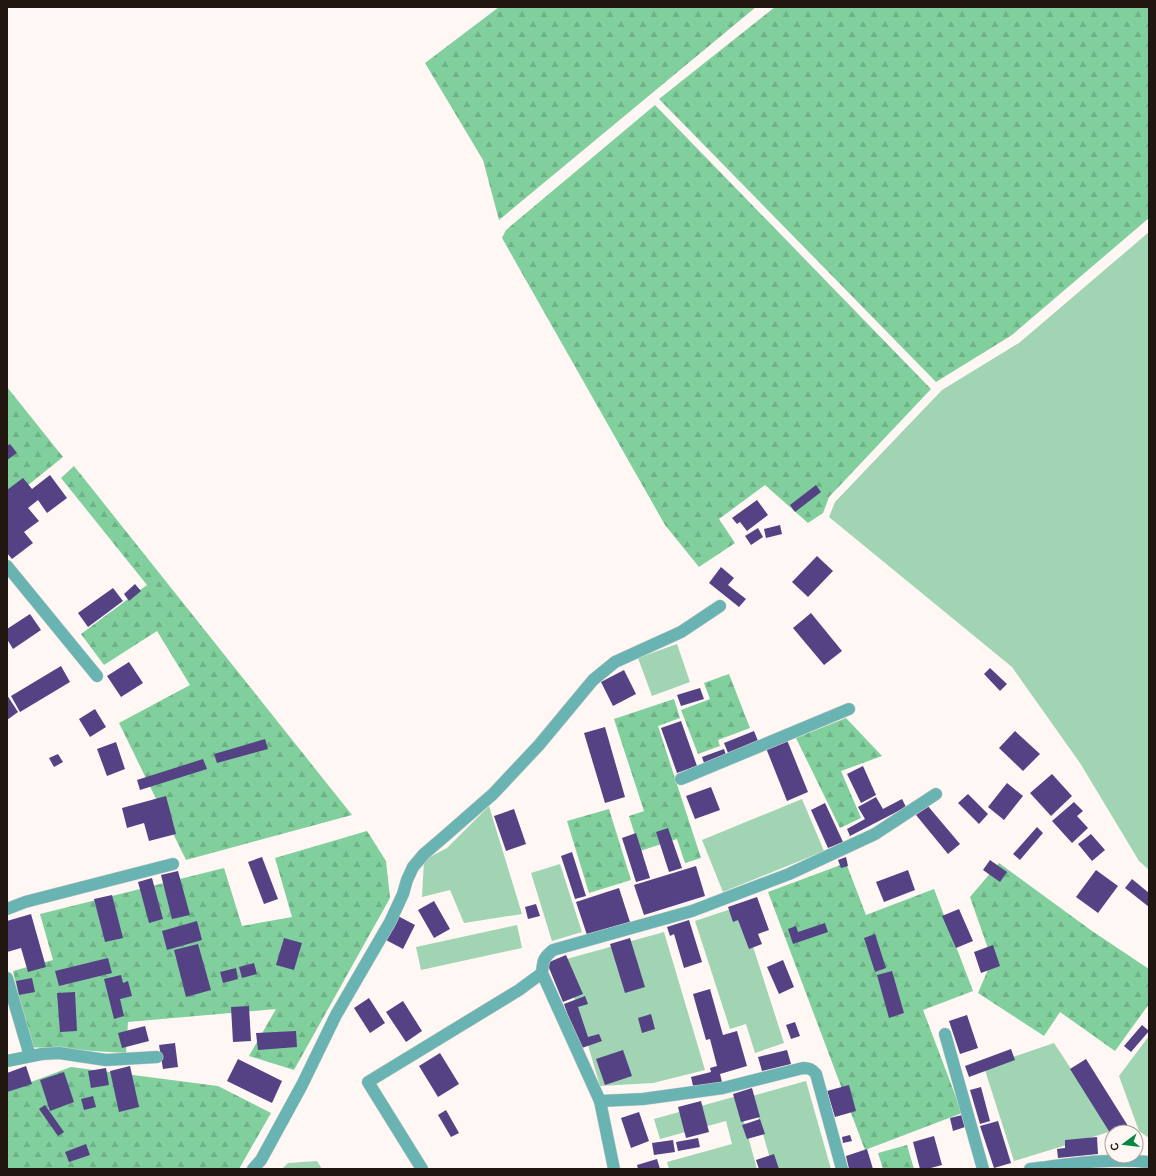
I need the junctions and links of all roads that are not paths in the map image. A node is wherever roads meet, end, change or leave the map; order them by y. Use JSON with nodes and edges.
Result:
{"nodes":[{"id":1,"x":7,"y":566,"type":"edge"},
{"id":2,"x":720,"y":606,"type":"dead end"},
{"id":3,"x":97,"y":676,"type":"dead end"},
{"id":4,"x":849,"y":709,"type":"dead end"},
{"id":5,"x":681,"y":780,"type":"dead end"},
{"id":6,"x":936,"y":794,"type":"dead end"},
{"id":7,"x":172,"y":864,"type":"dead end"},
{"id":8,"x":7,"y":909,"type":"edge"},
{"id":9,"x":542,"y":973,"type":"junction"},
{"id":10,"x":7,"y":978,"type":"edge"},
{"id":11,"x":946,"y":1034,"type":"dead end"},
{"id":12,"x":30,"y":1056,"type":"junction"},
{"id":13,"x":157,"y":1057,"type":"dead end"},
{"id":14,"x":7,"y":1061,"type":"edge"},
{"id":15,"x":600,"y":1101,"type":"junction"},
{"id":16,"x":1149,"y":1162,"type":"edge"},
{"id":17,"x":253,"y":1169,"type":"edge"},
{"id":18,"x":422,"y":1169,"type":"edge"},
{"id":19,"x":614,"y":1169,"type":"edge"},
{"id":20,"x":842,"y":1169,"type":"edge"},
{"id":21,"x":983,"y":1169,"type":"edge"},
{"id":22,"x":1030,"y":1169,"type":"edge"}],
"edges":[{"from":1,"to":3,"type":"street"},
{"from":2,"to":17,"type":"street"},
{"from":4,"to":5,"type":"street"},
{"from":6,"to":9,"type":"street"},
{"from":7,"to":8,"type":"street"},
{"from":9,"to":15,"type":"street"},
{"from":9,"to":18,"type":"street"},
{"from":10,"to":12,"type":"street"},
{"from":11,"to":21,"type":"street"},
{"from":12,"to":13,"type":"street"},
{"from":12,"to":14,"type":"street"},
{"from":15,"to":19,"type":"street"},
{"from":15,"to":20,"type":"street"},
{"from":16,"to":22,"type":"street"}]}
